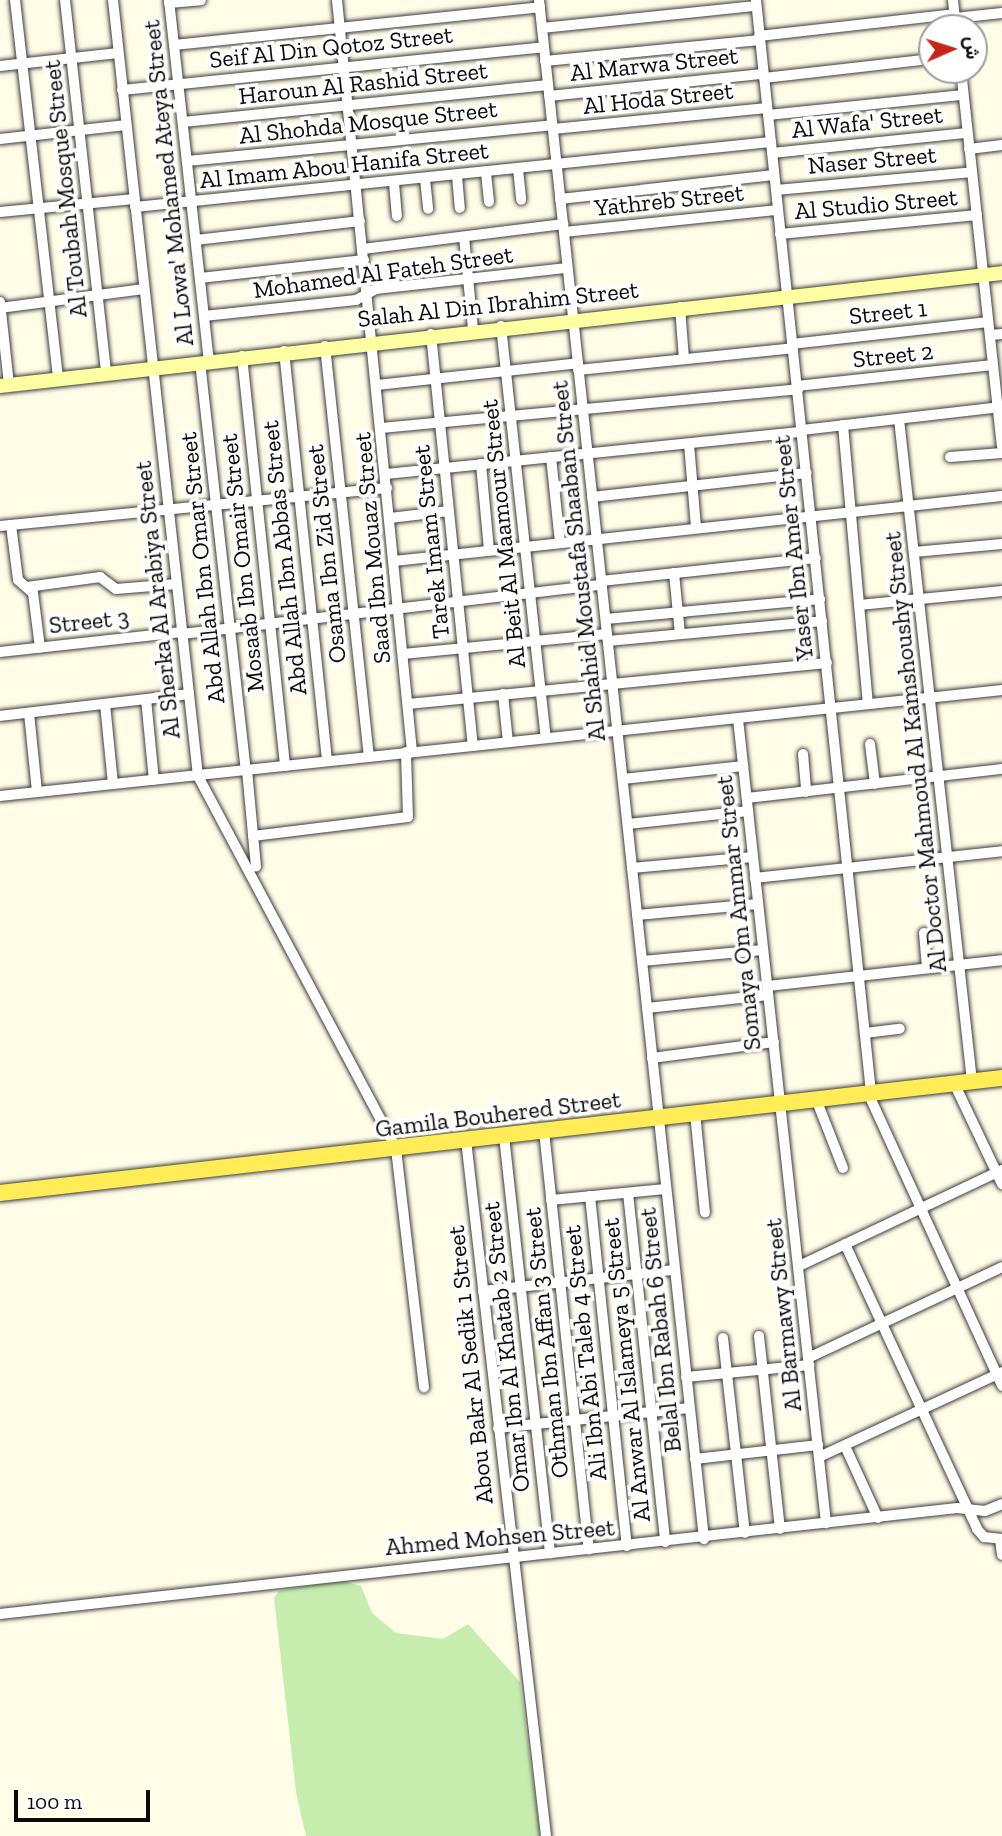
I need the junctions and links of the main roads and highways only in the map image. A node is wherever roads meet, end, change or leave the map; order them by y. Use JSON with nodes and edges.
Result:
{"nodes":[{"id":1,"x":1002,"y":1078,"type":"edge"},
{"id":2,"x":0,"y":1193,"type":"edge"}],
"edges":[{"from":1,"to":2,"type":"main road","name":"Gamila Bouhered Street"}]}
